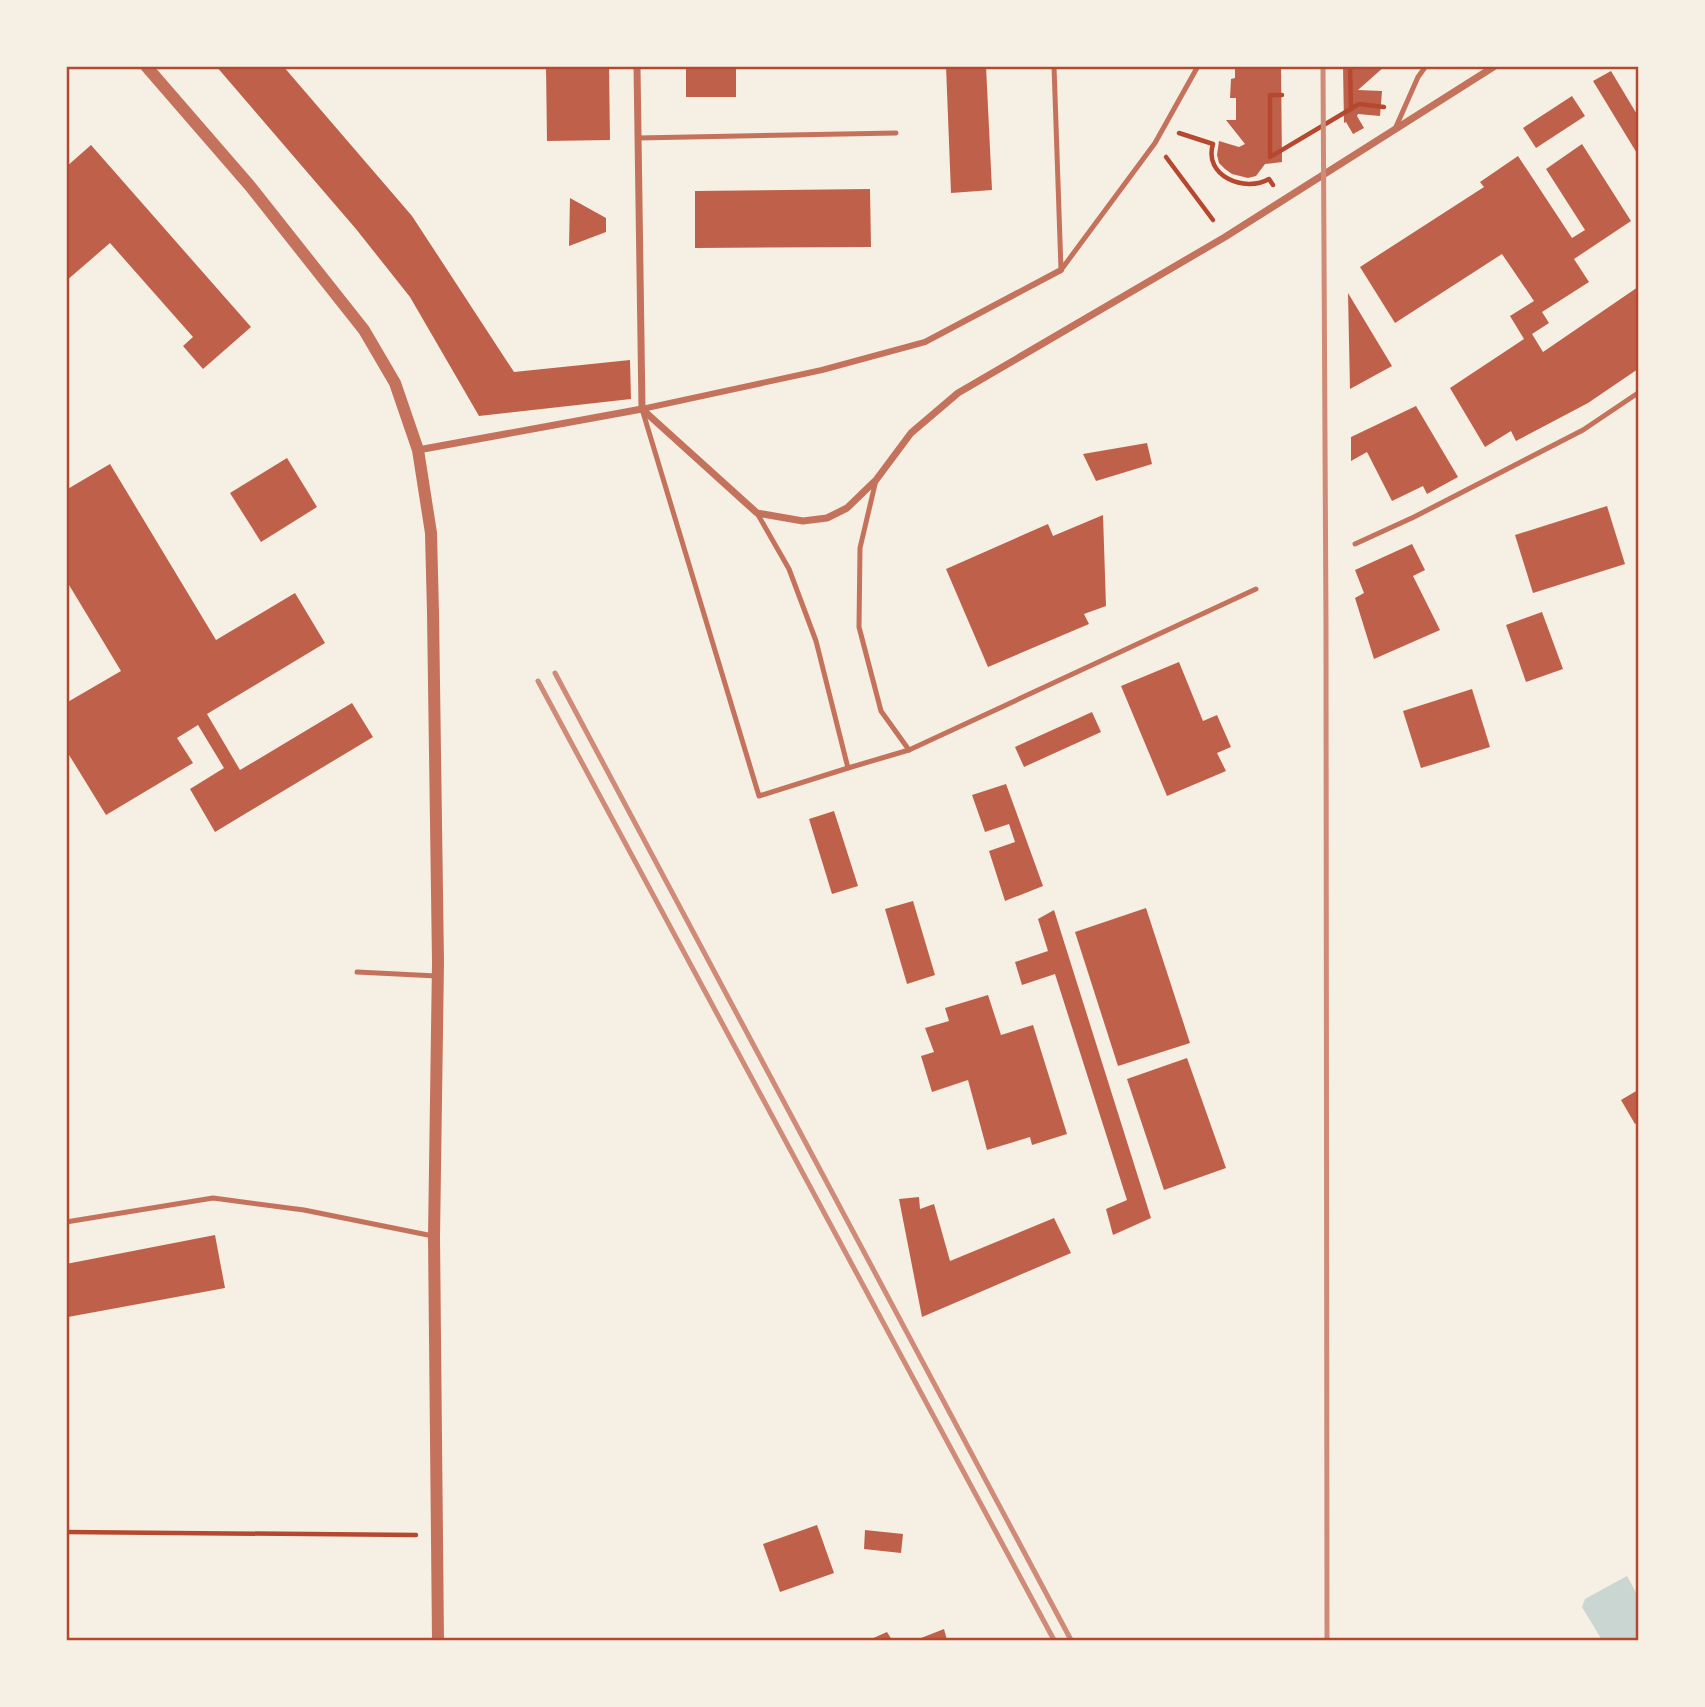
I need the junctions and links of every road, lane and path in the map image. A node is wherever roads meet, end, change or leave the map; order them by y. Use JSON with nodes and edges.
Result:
{"nodes":[{"id":1,"x":146,"y":66,"type":"edge"},
{"id":2,"x":637,"y":66,"type":"edge"},
{"id":3,"x":1054,"y":66,"type":"edge"},
{"id":4,"x":1198,"y":66,"type":"edge"},
{"id":5,"x":1350,"y":66,"type":"edge"},
{"id":6,"x":1426,"y":66,"type":"edge"},
{"id":7,"x":1495,"y":66,"type":"edge"},
{"id":8,"x":1282,"y":95,"type":"dead end"},
{"id":9,"x":1351,"y":109,"type":"junction"},
{"id":10,"x":1400,"y":118,"type":"junction"},
{"id":11,"x":1164,"y":128,"type":"junction"},
{"id":12,"x":1394,"y":131,"type":"junction"},
{"id":13,"x":896,"y":133,"type":"dead end"},
{"id":14,"x":638,"y":138,"type":"junction"},
{"id":15,"x":1169,"y":161,"type":"dead end"},
{"id":16,"x":1259,"y":184,"type":"dead end"},
{"id":17,"x":1216,"y":224,"type":"dead end"},
{"id":18,"x":1061,"y":270,"type":"junction"},
{"id":19,"x":1639,"y":393,"type":"edge"},
{"id":20,"x":642,"y":409,"type":"junction"},
{"id":21,"x":418,"y":450,"type":"junction"},
{"id":22,"x":876,"y":480,"type":"junction"},
{"id":23,"x":757,"y":513,"type":"junction"},
{"id":24,"x":1355,"y":544,"type":"dead end"},
{"id":25,"x":1256,"y":589,"type":"dead end"},
{"id":26,"x":909,"y":750,"type":"junction"},
{"id":27,"x":848,"y":768,"type":"junction"},
{"id":28,"x":357,"y":972,"type":"dead end"},
{"id":29,"x":437,"y":976,"type":"junction"},
{"id":30,"x":66,"y":1222,"type":"edge"},
{"id":31,"x":434,"y":1237,"type":"junction"},
{"id":32,"x":66,"y":1532,"type":"edge"},
{"id":33,"x":437,"y":1535,"type":"junction"},
{"id":34,"x":438,"y":1640,"type":"edge"}],
"edges":[{"from":1,"to":21,"type":"street"},
{"from":2,"to":14,"type":"street"},
{"from":3,"to":18,"type":"lane"},
{"from":4,"to":11,"type":"lane"},
{"from":5,"to":9,"type":"path"},
{"from":6,"to":10,"type":"lane"},
{"from":7,"to":12,"type":"street"},
{"from":8,"to":9,"type":"path"},
{"from":9,"to":10,"type":"path"},
{"from":10,"to":12,"type":"lane"},
{"from":11,"to":16,"type":"path"},
{"from":11,"to":18,"type":"lane"},
{"from":12,"to":22,"type":"street"},
{"from":13,"to":14,"type":"lane"},
{"from":14,"to":20,"type":"street"},
{"from":15,"to":17,"type":"path"},
{"from":18,"to":20,"type":"street"},
{"from":19,"to":24,"type":"lane"},
{"from":20,"to":21,"type":"street"},
{"from":20,"to":23,"type":"street"},
{"from":20,"to":27,"type":"lane"},
{"from":21,"to":29,"type":"street"},
{"from":22,"to":23,"type":"street"},
{"from":22,"to":26,"type":"lane"},
{"from":23,"to":27,"type":"lane"},
{"from":25,"to":26,"type":"lane"},
{"from":26,"to":27,"type":"lane"},
{"from":28,"to":29,"type":"lane"},
{"from":29,"to":31,"type":"street"},
{"from":30,"to":31,"type":"lane"},
{"from":31,"to":33,"type":"street"},
{"from":32,"to":33,"type":"path"},
{"from":33,"to":34,"type":"street"}]}
